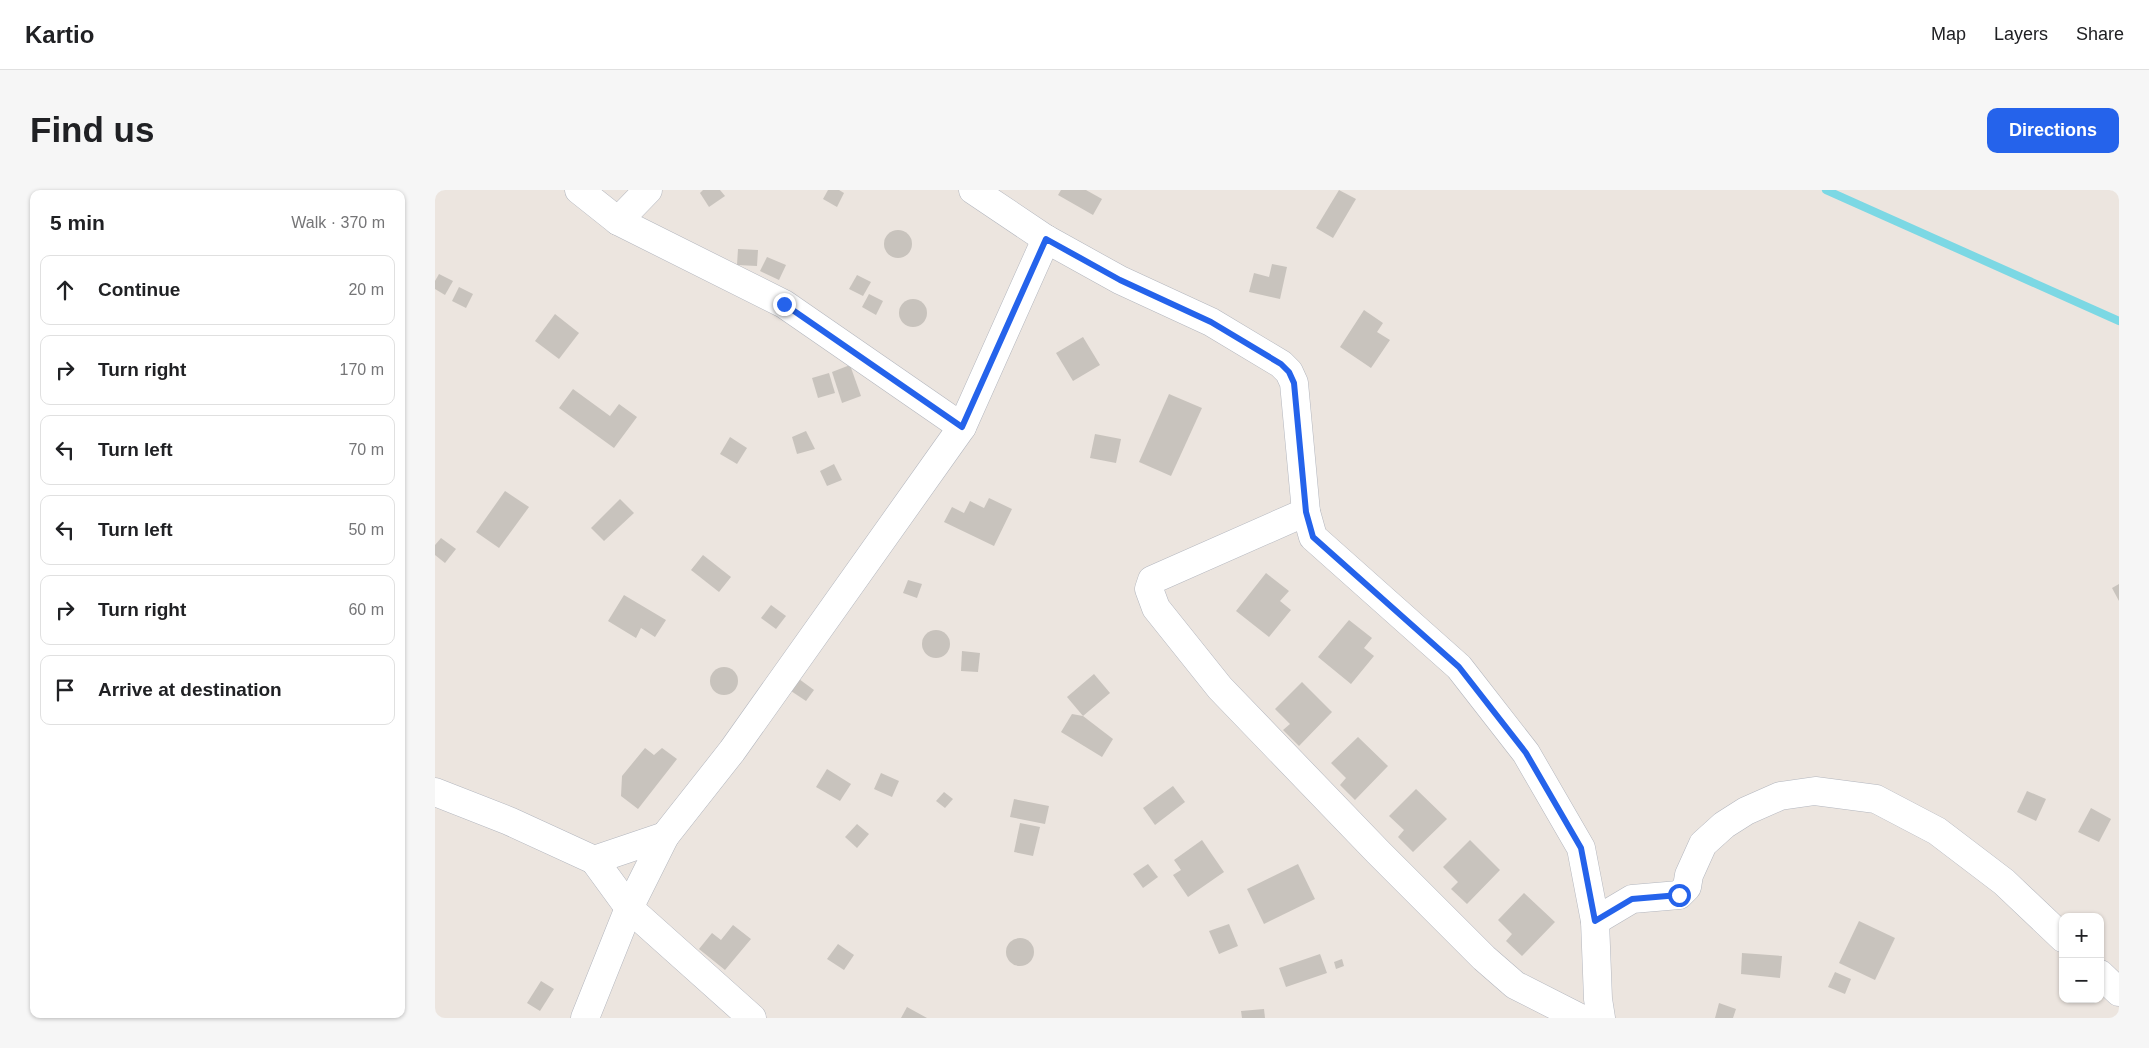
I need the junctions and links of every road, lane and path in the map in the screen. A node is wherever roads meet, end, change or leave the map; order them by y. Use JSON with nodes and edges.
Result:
{"nodes":[{"id":1,"x":579,"y":190,"type":"edge"},
{"id":2,"x":648,"y":190,"type":"edge"},
{"id":3,"x":973,"y":190,"type":"edge"},
{"id":4,"x":618,"y":220,"type":"junction"},
{"id":5,"x":1046,"y":239,"type":"junction"},
{"id":6,"x":962,"y":427,"type":"junction"},
{"id":7,"x":1306,"y":512,"type":"junction"},
{"id":8,"x":435,"y":792,"type":"edge"},
{"id":9,"x":665,"y":836,"type":"junction"},
{"id":10,"x":594,"y":860,"type":"junction"},
{"id":11,"x":629,"y":908,"type":"junction"},
{"id":12,"x":1595,"y":921,"type":"junction"},
{"id":13,"x":2059,"y":934,"type":"edge"},
{"id":14,"x":2104,"y":978,"type":"edge"},
{"id":15,"x":2119,"y":992,"type":"edge"},
{"id":16,"x":585,"y":1018,"type":"edge"},
{"id":17,"x":752,"y":1018,"type":"edge"},
{"id":18,"x":1580,"y":1018,"type":"edge"},
{"id":19,"x":1601,"y":1018,"type":"edge"}],
"edges":[{"from":1,"to":4,"type":"street"},
{"from":2,"to":4,"type":"street"},
{"from":3,"to":5,"type":"street"},
{"from":4,"to":6,"type":"street"},
{"from":5,"to":6,"type":"street"},
{"from":5,"to":7,"type":"street"},
{"from":6,"to":9,"type":"street"},
{"from":7,"to":12,"type":"street"},
{"from":7,"to":18,"type":"street"},
{"from":8,"to":10,"type":"street"},
{"from":9,"to":10,"type":"street"},
{"from":9,"to":11,"type":"street"},
{"from":10,"to":11,"type":"street"},
{"from":11,"to":16,"type":"street"},
{"from":11,"to":17,"type":"street"},
{"from":12,"to":13,"type":"street"},
{"from":12,"to":19,"type":"street"},
{"from":14,"to":15,"type":"street"}]}
